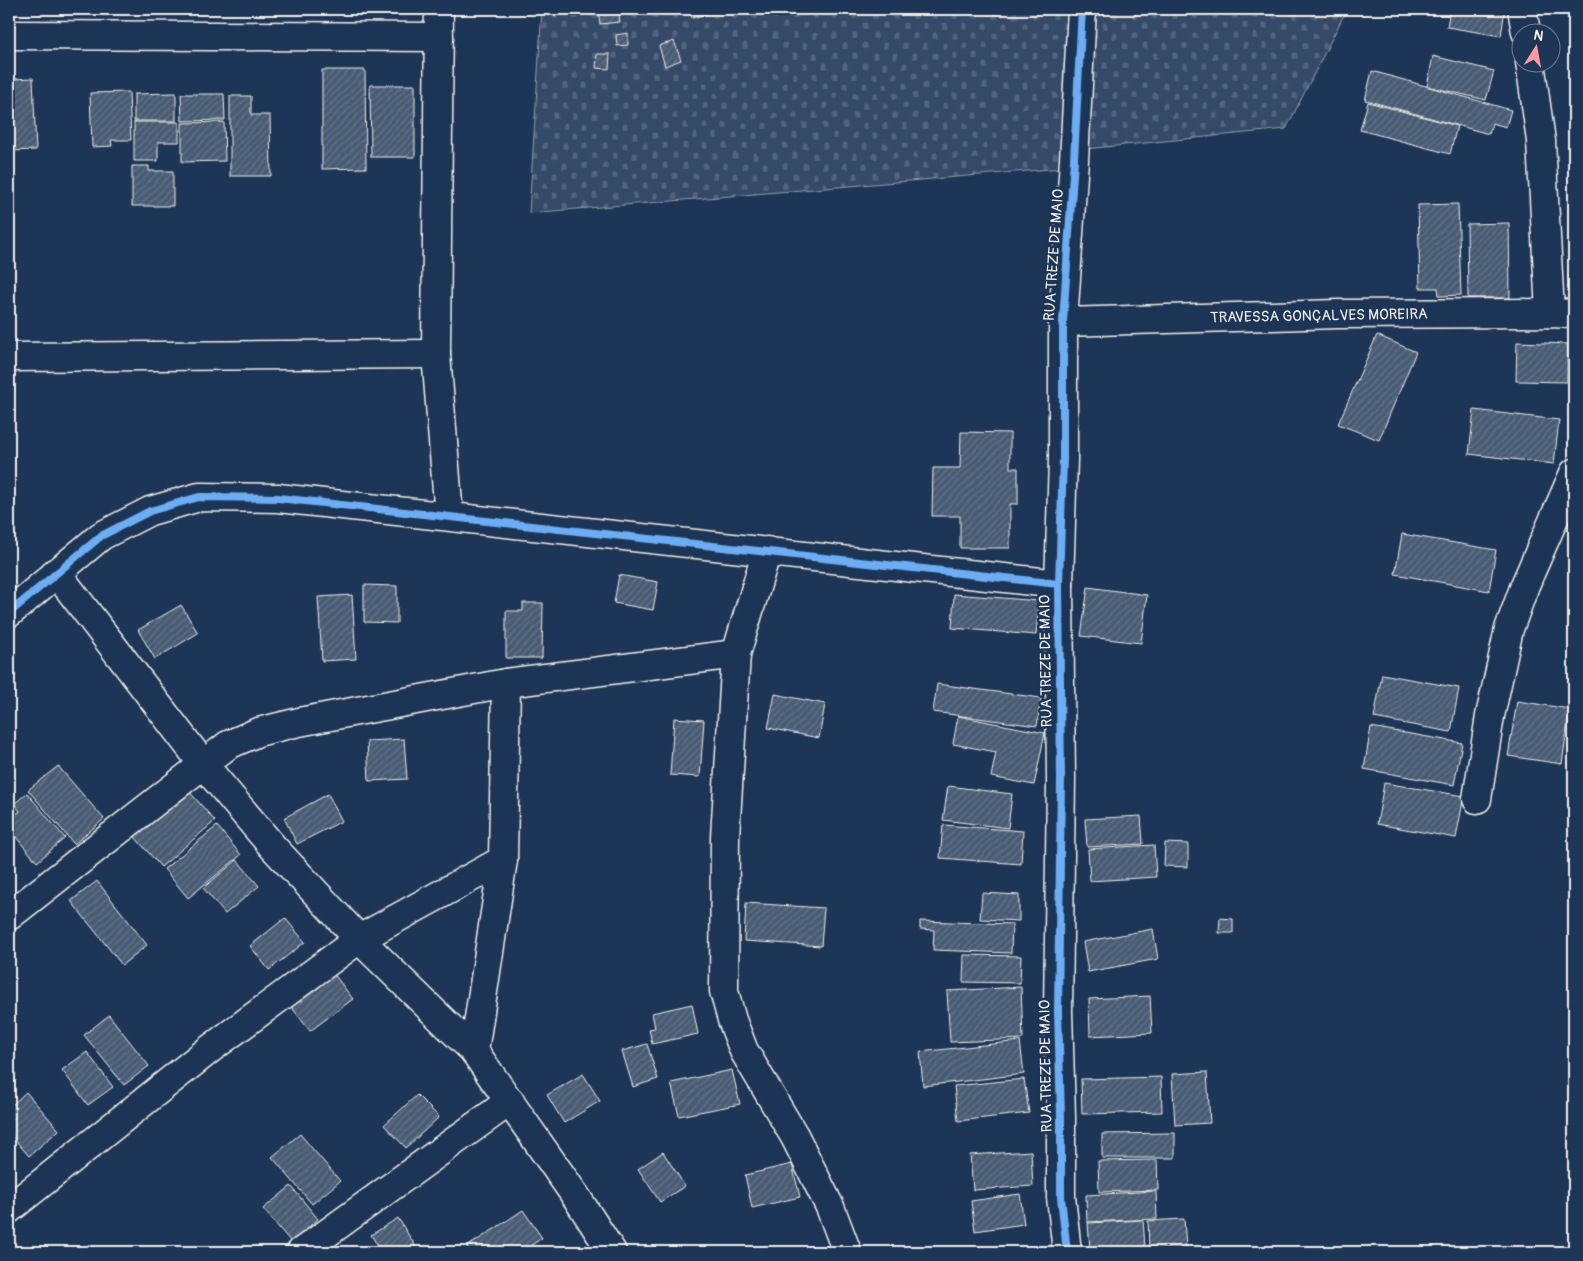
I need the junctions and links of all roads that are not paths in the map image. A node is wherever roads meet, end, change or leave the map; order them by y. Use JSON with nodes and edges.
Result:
{"nodes":[{"id":1,"x":439,"y":9,"type":"edge"},
{"id":2,"x":1082,"y":9,"type":"edge"},
{"id":3,"x":1522,"y":9,"type":"edge"},
{"id":4,"x":1524,"y":22,"type":"edge"},
{"id":5,"x":9,"y":35,"type":"edge"},
{"id":6,"x":439,"y":37,"type":"junction"},
{"id":7,"x":1531,"y":72,"type":"edge"},
{"id":8,"x":1562,"y":314,"type":"edge"},
{"id":9,"x":1063,"y":322,"type":"junction"},
{"id":10,"x":436,"y":354,"type":"junction"},
{"id":11,"x":9,"y":357,"type":"edge"},
{"id":12,"x":1574,"y":473,"type":"edge"},
{"id":13,"x":449,"y":516,"type":"junction"},
{"id":14,"x":767,"y":551,"type":"junction"},
{"id":15,"x":56,"y":572,"type":"junction"},
{"id":16,"x":1059,"y":584,"type":"junction"},
{"id":17,"x":9,"y":612,"type":"edge"},
{"id":18,"x":736,"y":654,"type":"junction"},
{"id":19,"x":506,"y":683,"type":"junction"},
{"id":20,"x":203,"y":764,"type":"junction"},
{"id":21,"x":1477,"y":799,"type":"dead end"},
{"id":22,"x":502,"y":860,"type":"junction"},
{"id":23,"x":9,"y":916,"type":"edge"},
{"id":24,"x":360,"y":939,"type":"junction"},
{"id":25,"x":474,"y":1051,"type":"junction"},
{"id":26,"x":510,"y":1101,"type":"junction"},
{"id":27,"x":9,"y":1209,"type":"edge"},
{"id":28,"x":301,"y":1252,"type":"edge"},
{"id":29,"x":612,"y":1252,"type":"edge"},
{"id":30,"x":848,"y":1252,"type":"edge"},
{"id":31,"x":1067,"y":1252,"type":"edge"}],
"edges":[{"from":1,"to":6,"type":"street"},
{"from":2,"to":9,"type":"street","name":"RUA TREZE DE MAIO"},
{"from":3,"to":4,"type":"street"},
{"from":5,"to":6,"type":"street"},
{"from":6,"to":10,"type":"street"},
{"from":7,"to":8,"type":"street"},
{"from":8,"to":9,"type":"street","name":"TRAVESSA GONÇALVES MOREIRA"},
{"from":9,"to":16,"type":"street","name":"RUA TREZE DE MAIO"},
{"from":10,"to":11,"type":"street"},
{"from":10,"to":13,"type":"street"},
{"from":12,"to":21,"type":"street"},
{"from":13,"to":14,"type":"street"},
{"from":13,"to":15,"type":"street"},
{"from":14,"to":16,"type":"street"},
{"from":14,"to":18,"type":"street"},
{"from":15,"to":17,"type":"street"},
{"from":15,"to":20,"type":"street"},
{"from":16,"to":31,"type":"street","name":"RUA TREZE DE MAIO"},
{"from":18,"to":19,"type":"street"},
{"from":18,"to":30,"type":"street"},
{"from":19,"to":20,"type":"street"},
{"from":19,"to":22,"type":"street"},
{"from":20,"to":23,"type":"street"},
{"from":20,"to":24,"type":"street"},
{"from":22,"to":24,"type":"street"},
{"from":22,"to":25,"type":"street"},
{"from":24,"to":25,"type":"street"},
{"from":24,"to":27,"type":"street"},
{"from":25,"to":26,"type":"street"},
{"from":26,"to":28,"type":"street"},
{"from":26,"to":29,"type":"street"}]}
